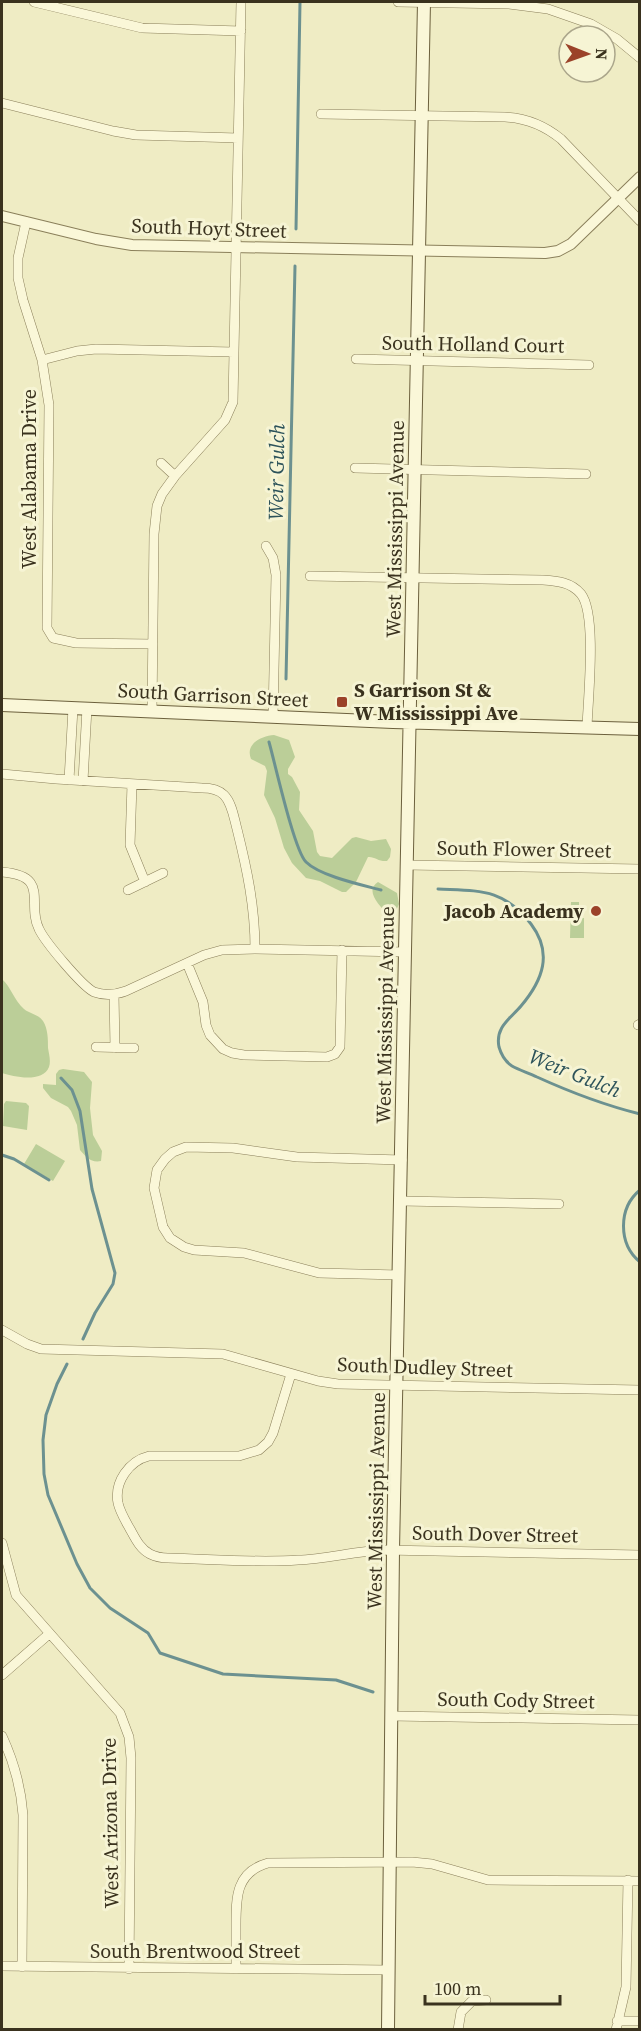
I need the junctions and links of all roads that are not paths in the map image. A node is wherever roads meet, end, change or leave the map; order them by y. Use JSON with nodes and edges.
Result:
{"nodes":[{"id":1,"x":34,"y":2,"type":"edge"},
{"id":2,"x":241,"y":2,"type":"edge"},
{"id":3,"x":398,"y":2,"type":"edge"},
{"id":4,"x":424,"y":2,"type":"edge"},
{"id":5,"x":241,"y":31,"type":"junction"},
{"id":6,"x":639,"y":58,"type":"edge"},
{"id":7,"x":2,"y":103,"type":"edge"},
{"id":8,"x":321,"y":114,"type":"dead end"},
{"id":9,"x":422,"y":116,"type":"junction"},
{"id":10,"x":238,"y":138,"type":"junction"},
{"id":11,"x":639,"y":177,"type":"edge"},
{"id":12,"x":618,"y":198,"type":"junction"},
{"id":13,"x":2,"y":216,"type":"edge"},
{"id":14,"x":639,"y":221,"type":"edge"},
{"id":15,"x":26,"y":222,"type":"junction"},
{"id":16,"x":236,"y":247,"type":"junction"},
{"id":17,"x":419,"y":251,"type":"junction"},
{"id":18,"x":234,"y":352,"type":"junction"},
{"id":19,"x":356,"y":359,"type":"dead end"},
{"id":20,"x":42,"y":360,"type":"junction"},
{"id":21,"x":417,"y":361,"type":"junction"},
{"id":22,"x":589,"y":365,"type":"dead end"},
{"id":23,"x":161,"y":463,"type":"dead end"},
{"id":24,"x":355,"y":468,"type":"dead end"},
{"id":25,"x":414,"y":470,"type":"junction"},
{"id":26,"x":586,"y":474,"type":"dead end"},
{"id":27,"x":175,"y":476,"type":"junction"},
{"id":28,"x":266,"y":546,"type":"dead end"},
{"id":29,"x":310,"y":576,"type":"dead end"},
{"id":30,"x":413,"y":578,"type":"junction"},
{"id":31,"x":153,"y":644,"type":"junction"},
{"id":32,"x":2,"y":705,"type":"edge"},
{"id":33,"x":73,"y":708,"type":"junction"},
{"id":34,"x":87,"y":708,"type":"junction"},
{"id":35,"x":152,"y":711,"type":"junction"},
{"id":36,"x":273,"y":717,"type":"junction"},
{"id":37,"x":411,"y":723,"type":"junction"},
{"id":38,"x":587,"y":727,"type":"junction"},
{"id":39,"x":639,"y":729,"type":"edge"},
{"id":40,"x":2,"y":774,"type":"edge"},
{"id":41,"x":69,"y":780,"type":"junction"},
{"id":42,"x":83,"y":781,"type":"junction"},
{"id":43,"x":132,"y":784,"type":"junction"},
{"id":44,"x":407,"y":865,"type":"junction"},
{"id":45,"x":639,"y":869,"type":"edge"},
{"id":46,"x":2,"y":872,"type":"edge"},
{"id":47,"x":163,"y":873,"type":"dead end"},
{"id":48,"x":145,"y":882,"type":"junction"},
{"id":49,"x":128,"y":890,"type":"dead end"},
{"id":50,"x":255,"y":949,"type":"junction"},
{"id":51,"x":342,"y":950,"type":"junction"},
{"id":52,"x":405,"y":952,"type":"junction"},
{"id":53,"x":187,"y":963,"type":"junction"},
{"id":54,"x":114,"y":994,"type":"junction"},
{"id":55,"x":96,"y":1047,"type":"dead end"},
{"id":56,"x":115,"y":1048,"type":"junction"},
{"id":57,"x":134,"y":1048,"type":"dead end"},
{"id":58,"x":402,"y":1160,"type":"junction"},
{"id":59,"x":401,"y":1200,"type":"junction"},
{"id":60,"x":559,"y":1204,"type":"dead end"},
{"id":61,"x":399,"y":1275,"type":"junction"},
{"id":62,"x":2,"y":1330,"type":"edge"},
{"id":63,"x":291,"y":1374,"type":"junction"},
{"id":64,"x":397,"y":1386,"type":"junction"},
{"id":65,"x":639,"y":1390,"type":"edge"},
{"id":66,"x":2,"y":1543,"type":"edge"},
{"id":67,"x":393,"y":1550,"type":"junction"},
{"id":68,"x":639,"y":1555,"type":"edge"},
{"id":69,"x":49,"y":1634,"type":"junction"},
{"id":70,"x":2,"y":1675,"type":"edge"},
{"id":71,"x":392,"y":1716,"type":"junction"},
{"id":72,"x":639,"y":1720,"type":"edge"},
{"id":73,"x":2,"y":1736,"type":"edge"},
{"id":74,"x":391,"y":1862,"type":"junction"},
{"id":75,"x":628,"y":1880,"type":"junction"},
{"id":76,"x":639,"y":1881,"type":"edge"},
{"id":77,"x":2,"y":1966,"type":"edge"},
{"id":78,"x":22,"y":1967,"type":"junction"},
{"id":79,"x":129,"y":1969,"type":"junction"},
{"id":80,"x":236,"y":1969,"type":"junction"},
{"id":81,"x":389,"y":1970,"type":"junction"},
{"id":82,"x":486,"y":2000,"type":"dead end"},
{"id":83,"x":639,"y":2021,"type":"edge"},
{"id":84,"x":616,"y":2025,"type":"edge"},
{"id":85,"x":388,"y":2030,"type":"edge"},
{"id":86,"x":458,"y":2030,"type":"edge"}],
"edges":[{"from":1,"to":5,"type":"street"},
{"from":2,"to":5,"type":"street"},
{"from":3,"to":4,"type":"street"},
{"from":4,"to":6,"type":"street"},
{"from":4,"to":9,"type":"main road","name":"West Mississippi Avenue"},
{"from":5,"to":10,"type":"street"},
{"from":7,"to":10,"type":"street"},
{"from":8,"to":9,"type":"street"},
{"from":9,"to":12,"type":"street"},
{"from":9,"to":17,"type":"main road","name":"West Mississippi Avenue"},
{"from":10,"to":16,"type":"street"},
{"from":11,"to":12,"type":"street","name":"South Hoyt Street"},
{"from":12,"to":14,"type":"street"},
{"from":12,"to":17,"type":"street","name":"South Hoyt Street"},
{"from":13,"to":15,"type":"street","name":"South Hoyt Street"},
{"from":15,"to":16,"type":"street","name":"South Hoyt Street"},
{"from":15,"to":20,"type":"street","name":"West Alabama Drive"},
{"from":16,"to":17,"type":"street","name":"South Hoyt Street"},
{"from":16,"to":18,"type":"street"},
{"from":17,"to":21,"type":"main road","name":"West Mississippi Avenue"},
{"from":18,"to":20,"type":"street"},
{"from":18,"to":27,"type":"street"},
{"from":19,"to":21,"type":"street","name":"South Holland Court"},
{"from":20,"to":31,"type":"street","name":"West Alabama Drive"},
{"from":21,"to":22,"type":"street","name":"South Holland Court"},
{"from":21,"to":25,"type":"main road","name":"West Mississippi Avenue"},
{"from":23,"to":27,"type":"street"},
{"from":24,"to":25,"type":"street"},
{"from":25,"to":26,"type":"street"},
{"from":25,"to":30,"type":"main road","name":"West Mississippi Avenue"},
{"from":27,"to":31,"type":"street"},
{"from":28,"to":36,"type":"street"},
{"from":29,"to":30,"type":"street"},
{"from":30,"to":37,"type":"main road","name":"West Mississippi Avenue"},
{"from":30,"to":38,"type":"street"},
{"from":31,"to":35,"type":"street"},
{"from":32,"to":33,"type":"main road","name":"South Garrison Street"},
{"from":33,"to":34,"type":"main road","name":"South Garrison Street"},
{"from":33,"to":41,"type":"street"},
{"from":34,"to":35,"type":"main road","name":"South Garrison Street"},
{"from":34,"to":42,"type":"street"},
{"from":35,"to":36,"type":"main road","name":"South Garrison Street"},
{"from":36,"to":37,"type":"main road","name":"South Garrison Street"},
{"from":37,"to":38,"type":"main road","name":"South Garrison Street"},
{"from":37,"to":44,"type":"main road","name":"West Mississippi Avenue"},
{"from":38,"to":39,"type":"main road","name":"South Garrison Street"},
{"from":40,"to":41,"type":"street"},
{"from":41,"to":42,"type":"street"},
{"from":42,"to":43,"type":"street"},
{"from":43,"to":48,"type":"street"},
{"from":43,"to":50,"type":"street"},
{"from":44,"to":45,"type":"street","name":"South Flower Street"},
{"from":44,"to":52,"type":"main road","name":"West Mississippi Avenue"},
{"from":46,"to":54,"type":"street"},
{"from":47,"to":48,"type":"street"},
{"from":48,"to":49,"type":"street"},
{"from":50,"to":51,"type":"street"},
{"from":50,"to":53,"type":"street"},
{"from":51,"to":52,"type":"street"},
{"from":51,"to":53,"type":"street"},
{"from":52,"to":58,"type":"main road","name":"West Mississippi Avenue"},
{"from":53,"to":54,"type":"street"},
{"from":54,"to":56,"type":"street"},
{"from":55,"to":56,"type":"street"},
{"from":56,"to":57,"type":"street"},
{"from":58,"to":59,"type":"main road","name":"West Mississippi Avenue"},
{"from":58,"to":61,"type":"street"},
{"from":59,"to":60,"type":"street"},
{"from":59,"to":61,"type":"main road","name":"West Mississippi Avenue"},
{"from":61,"to":64,"type":"main road","name":"West Mississippi Avenue"},
{"from":62,"to":63,"type":"street","name":"South Dudley Street"},
{"from":63,"to":64,"type":"street","name":"South Dudley Street"},
{"from":63,"to":67,"type":"street","name":"South Dover Street"},
{"from":64,"to":65,"type":"street","name":"South Dudley Street"},
{"from":64,"to":67,"type":"main road","name":"West Mississippi Avenue"},
{"from":66,"to":69,"type":"street","name":"West Arizona Drive"},
{"from":67,"to":68,"type":"street","name":"South Dover Street"},
{"from":67,"to":71,"type":"main road","name":"West Mississippi Avenue"},
{"from":69,"to":70,"type":"street"},
{"from":69,"to":79,"type":"street","name":"West Arizona Drive"},
{"from":71,"to":72,"type":"street","name":"South Cody Street"},
{"from":71,"to":74,"type":"main road","name":"West Mississippi Avenue"},
{"from":73,"to":78,"type":"street"},
{"from":74,"to":75,"type":"street"},
{"from":74,"to":80,"type":"street"},
{"from":74,"to":81,"type":"main road","name":"West Mississippi Avenue"},
{"from":75,"to":76,"type":"street"},
{"from":75,"to":84,"type":"street"},
{"from":77,"to":78,"type":"street","name":"South Brentwood Street"},
{"from":78,"to":79,"type":"street","name":"South Brentwood Street"},
{"from":79,"to":80,"type":"street","name":"South Brentwood Street"},
{"from":80,"to":81,"type":"street","name":"South Brentwood Street"},
{"from":81,"to":85,"type":"main road","name":"West Mississippi Avenue"},
{"from":82,"to":86,"type":"street"},
{"from":83,"to":84,"type":"street"}]}
